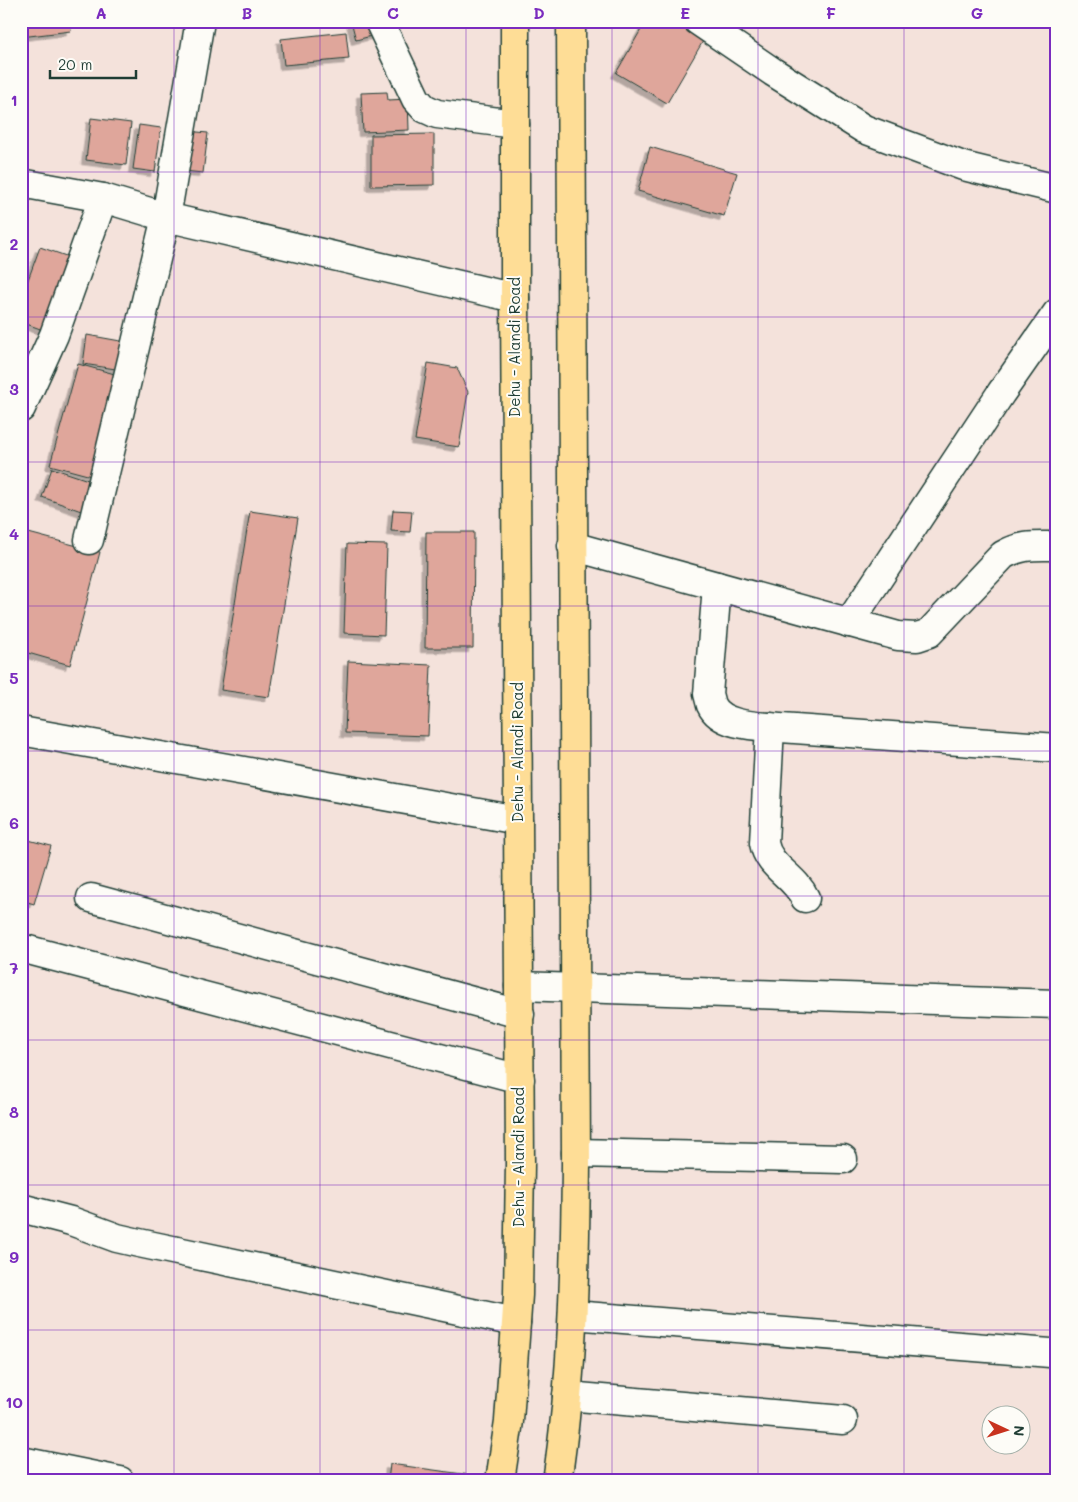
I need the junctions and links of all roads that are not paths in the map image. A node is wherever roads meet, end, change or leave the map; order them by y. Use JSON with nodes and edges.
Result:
{"nodes":[{"id":1,"x":200,"y":21,"type":"edge"},
{"id":2,"x":379,"y":21,"type":"edge"},
{"id":3,"x":515,"y":21,"type":"edge"},
{"id":4,"x":571,"y":21,"type":"edge"},
{"id":5,"x":698,"y":21,"type":"edge"},
{"id":6,"x":514,"y":124,"type":"junction"},
{"id":7,"x":21,"y":183,"type":"edge"},
{"id":8,"x":1054,"y":183,"type":"edge"},
{"id":9,"x":103,"y":198,"type":"junction"},
{"id":10,"x":166,"y":217,"type":"junction"},
{"id":11,"x":515,"y":298,"type":"junction"},
{"id":12,"x":1057,"y":313,"type":"edge"},
{"id":13,"x":21,"y":408,"type":"edge"},
{"id":14,"x":89,"y":540,"type":"dead end"},
{"id":15,"x":572,"y":546,"type":"junction"},
{"id":16,"x":1057,"y":546,"type":"edge"},
{"id":17,"x":716,"y":586,"type":"junction"},
{"id":18,"x":849,"y":623,"type":"junction"},
{"id":19,"x":770,"y":727,"type":"junction"},
{"id":20,"x":21,"y":731,"type":"edge"},
{"id":21,"x":1057,"y":748,"type":"edge"},
{"id":22,"x":518,"y":820,"type":"junction"},
{"id":23,"x":91,"y":898,"type":"dead end"},
{"id":24,"x":805,"y":898,"type":"dead end"},
{"id":25,"x":21,"y":948,"type":"edge"},
{"id":26,"x":519,"y":986,"type":"junction"},
{"id":27,"x":574,"y":987,"type":"junction"},
{"id":28,"x":1057,"y":1004,"type":"edge"},
{"id":29,"x":520,"y":1014,"type":"junction"},
{"id":30,"x":520,"y":1080,"type":"junction"},
{"id":31,"x":576,"y":1153,"type":"junction"},
{"id":32,"x":843,"y":1159,"type":"dead end"},
{"id":33,"x":21,"y":1208,"type":"edge"},
{"id":34,"x":573,"y":1315,"type":"junction"},
{"id":35,"x":516,"y":1322,"type":"junction"},
{"id":36,"x":1050,"y":1353,"type":"dead end"},
{"id":37,"x":567,"y":1396,"type":"junction"},
{"id":38,"x":843,"y":1420,"type":"dead end"},
{"id":39,"x":21,"y":1461,"type":"edge"},
{"id":40,"x":120,"y":1481,"type":"edge"},
{"id":41,"x":500,"y":1481,"type":"edge"},
{"id":42,"x":557,"y":1481,"type":"edge"}],
"edges":[{"from":1,"to":10,"type":"street"},
{"from":2,"to":6,"type":"street"},
{"from":3,"to":6,"type":"main road","name":"Dehu - Alandi Road"},
{"from":4,"to":15,"type":"main road"},
{"from":5,"to":8,"type":"street"},
{"from":6,"to":11,"type":"main road","name":"Dehu - Alandi Road"},
{"from":7,"to":9,"type":"street"},
{"from":9,"to":10,"type":"street"},
{"from":9,"to":13,"type":"street"},
{"from":10,"to":11,"type":"street"},
{"from":10,"to":14,"type":"street"},
{"from":11,"to":22,"type":"main road","name":"Dehu - Alandi Road"},
{"from":12,"to":18,"type":"street"},
{"from":15,"to":17,"type":"street"},
{"from":15,"to":27,"type":"main road"},
{"from":16,"to":18,"type":"street"},
{"from":17,"to":18,"type":"street"},
{"from":17,"to":19,"type":"street"},
{"from":19,"to":21,"type":"street"},
{"from":19,"to":24,"type":"street"},
{"from":20,"to":22,"type":"street"},
{"from":22,"to":26,"type":"main road","name":"Dehu - Alandi Road"},
{"from":23,"to":29,"type":"street"},
{"from":25,"to":30,"type":"street"},
{"from":26,"to":27,"type":"street"},
{"from":26,"to":29,"type":"main road","name":"Dehu - Alandi Road"},
{"from":27,"to":28,"type":"street"},
{"from":27,"to":31,"type":"main road"},
{"from":29,"to":30,"type":"main road","name":"Dehu - Alandi Road"},
{"from":30,"to":35,"type":"main road","name":"Dehu - Alandi Road"},
{"from":31,"to":32,"type":"street"},
{"from":31,"to":34,"type":"main road"},
{"from":33,"to":35,"type":"street"},
{"from":34,"to":36,"type":"street"},
{"from":34,"to":37,"type":"main road"},
{"from":35,"to":41,"type":"main road","name":"Dehu - Alandi Road"},
{"from":37,"to":38,"type":"street"},
{"from":37,"to":42,"type":"main road"},
{"from":39,"to":40,"type":"street"}]}
